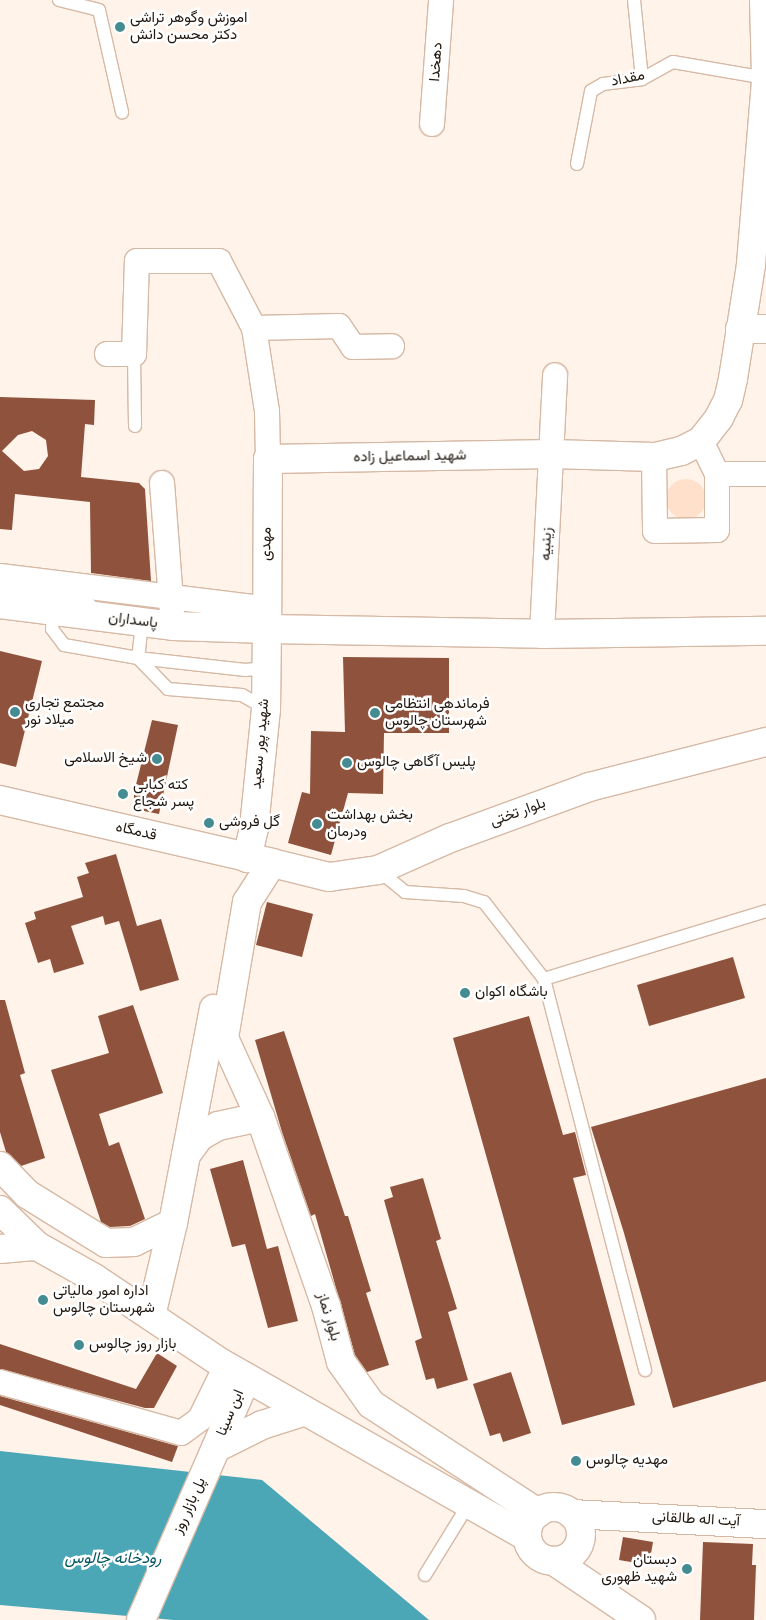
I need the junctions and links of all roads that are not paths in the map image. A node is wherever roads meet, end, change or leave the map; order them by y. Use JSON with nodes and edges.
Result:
{"nodes":[{"id":1,"x":59,"y":0,"type":"edge"},
{"id":2,"x":441,"y":0,"type":"edge"},
{"id":3,"x":634,"y":0,"type":"edge"},
{"id":4,"x":764,"y":0,"type":"edge"},
{"id":5,"x":766,"y":74,"type":"edge"},
{"id":6,"x":642,"y":79,"type":"junction"},
{"id":7,"x":766,"y":80,"type":"edge"},
{"id":8,"x":122,"y":112,"type":"dead end"},
{"id":9,"x":432,"y":124,"type":"dead end"},
{"id":10,"x":577,"y":164,"type":"dead end"},
{"id":11,"x":254,"y":328,"type":"junction"},
{"id":12,"x":753,"y":329,"type":"edge"},
{"id":13,"x":392,"y":346,"type":"dead end"},
{"id":14,"x":107,"y":354,"type":"dead end"},
{"id":15,"x":134,"y":354,"type":"junction"},
{"id":16,"x":555,"y":375,"type":"dead end"},
{"id":17,"x":136,"y":426,"type":"dead end"},
{"id":18,"x":701,"y":441,"type":"junction"},
{"id":19,"x":552,"y":454,"type":"junction"},
{"id":20,"x":654,"y":457,"type":"junction"},
{"id":21,"x":268,"y":459,"type":"junction"},
{"id":22,"x":717,"y":474,"type":"junction"},
{"id":23,"x":766,"y":474,"type":"edge"},
{"id":24,"x":162,"y":483,"type":"dead end"},
{"id":25,"x":0,"y":576,"type":"edge"},
{"id":26,"x":0,"y":589,"type":"edge"},
{"id":27,"x":171,"y":599,"type":"junction"},
{"id":28,"x":0,"y":604,"type":"edge"},
{"id":29,"x":60,"y":612,"type":"junction"},
{"id":30,"x":103,"y":617,"type":"junction"},
{"id":31,"x":267,"y":619,"type":"junction"},
{"id":32,"x":142,"y":622,"type":"junction"},
{"id":33,"x":173,"y":626,"type":"junction"},
{"id":34,"x":766,"y":631,"type":"edge"},
{"id":35,"x":542,"y":634,"type":"junction"},
{"id":36,"x":138,"y":658,"type":"junction"},
{"id":37,"x":267,"y":668,"type":"junction"},
{"id":38,"x":266,"y":709,"type":"junction"},
{"id":39,"x":766,"y":742,"type":"edge"},
{"id":40,"x":0,"y":800,"type":"edge"},
{"id":41,"x":260,"y":860,"type":"junction"},
{"id":42,"x":378,"y":870,"type":"junction"},
{"id":43,"x":766,"y":911,"type":"edge"},
{"id":44,"x":544,"y":979,"type":"junction"},
{"id":45,"x":260,"y":1117,"type":"junction"},
{"id":46,"x":186,"y":1154,"type":"junction"},
{"id":47,"x":0,"y":1166,"type":"edge"},
{"id":48,"x":0,"y":1210,"type":"edge"},
{"id":49,"x":173,"y":1223,"type":"junction"},
{"id":50,"x":37,"y":1246,"type":"junction"},
{"id":51,"x":0,"y":1249,"type":"edge"},
{"id":52,"x":151,"y":1316,"type":"junction"},
{"id":53,"x":645,"y":1370,"type":"dead end"},
{"id":54,"x":236,"y":1372,"type":"junction"},
{"id":55,"x":0,"y":1382,"type":"edge"},
{"id":56,"x":303,"y":1412,"type":"junction"},
{"id":57,"x":216,"y":1448,"type":"junction"},
{"id":58,"x":468,"y":1504,"type":"junction"},
{"id":59,"x":538,"y":1512,"type":"junction"},
{"id":60,"x":766,"y":1524,"type":"edge"},
{"id":61,"x":577,"y":1533,"type":"junction"},
{"id":62,"x":527,"y":1537,"type":"junction"},
{"id":63,"x":554,"y":1561,"type":"junction"},
{"id":64,"x":425,"y":1575,"type":"dead end"},
{"id":65,"x":601,"y":1593,"type":"junction"},
{"id":66,"x":141,"y":1620,"type":"edge"},
{"id":67,"x":641,"y":1620,"type":"edge"}],
"edges":[{"from":1,"to":8,"type":"lane"},
{"from":2,"to":9,"type":"street","name":"دهخدا"},
{"from":3,"to":6,"type":"lane"},
{"from":4,"to":5,"type":"main road"},
{"from":6,"to":7,"type":"lane","name":"مقداد"},
{"from":6,"to":10,"type":"lane","name":"مقداد"},
{"from":7,"to":12,"type":"main road"},
{"from":11,"to":13,"type":"street"},
{"from":11,"to":15,"type":"street"},
{"from":11,"to":21,"type":"street"},
{"from":12,"to":18,"type":"main road"},
{"from":14,"to":15,"type":"street"},
{"from":15,"to":17,"type":"lane"},
{"from":16,"to":19,"type":"street","name":"زینبیه"},
{"from":18,"to":20,"type":"main road","name":"شهید اسماعیل زاده"},
{"from":18,"to":22,"type":"street"},
{"from":19,"to":20,"type":"main road","name":"شهید اسماعیل زاده"},
{"from":19,"to":21,"type":"main road","name":"شهید اسماعیل زاده"},
{"from":19,"to":35,"type":"street","name":"زینبیه"},
{"from":20,"to":22,"type":"street"},
{"from":21,"to":31,"type":"main road","name":"مهدی"},
{"from":22,"to":23,"type":"street"},
{"from":24,"to":27,"type":"street"},
{"from":25,"to":27,"type":"street"},
{"from":26,"to":30,"type":"lane"},
{"from":27,"to":31,"type":"street"},
{"from":27,"to":33,"type":"street"},
{"from":28,"to":29,"type":"main road","name":"پاسداران"},
{"from":29,"to":30,"type":"main road","name":"پاسداران"},
{"from":29,"to":36,"type":"lane"},
{"from":30,"to":32,"type":"main road","name":"پاسداران"},
{"from":31,"to":33,"type":"main road","name":"پاسداران"},
{"from":31,"to":35,"type":"main road"},
{"from":31,"to":37,"type":"main road","name":"شهید پور سعید"},
{"from":32,"to":33,"type":"main road","name":"پاسداران"},
{"from":32,"to":36,"type":"lane"},
{"from":34,"to":35,"type":"main road"},
{"from":36,"to":37,"type":"lane"},
{"from":36,"to":38,"type":"lane"},
{"from":37,"to":38,"type":"main road","name":"شهید پور سعید"},
{"from":38,"to":41,"type":"main road","name":"شهید پور سعید"},
{"from":39,"to":42,"type":"main road","name":"بلوار تختی"},
{"from":40,"to":41,"type":"main road","name":"قدمگاه"},
{"from":41,"to":42,"type":"main road","name":"بلوار تختی"},
{"from":41,"to":45,"type":"main road","name":"بلوار نماز"},
{"from":41,"to":46,"type":"main road","name":"شهید پور سعید"},
{"from":42,"to":44,"type":"lane"},
{"from":43,"to":44,"type":"lane"},
{"from":44,"to":53,"type":"lane"},
{"from":45,"to":46,"type":"main road"},
{"from":45,"to":59,"type":"main road","name":"بلوار نماز"},
{"from":46,"to":49,"type":"main road","name":"شهید پور سعید"},
{"from":47,"to":49,"type":"main road"},
{"from":48,"to":50,"type":"main road"},
{"from":49,"to":52,"type":"main road","name":"شهید پور سعید"},
{"from":50,"to":51,"type":"main road"},
{"from":50,"to":52,"type":"main road"},
{"from":52,"to":54,"type":"main road"},
{"from":54,"to":55,"type":"street"},
{"from":54,"to":56,"type":"main road"},
{"from":54,"to":57,"type":"main road","name":"ابن سینا"},
{"from":56,"to":57,"type":"main road"},
{"from":56,"to":58,"type":"main road"},
{"from":57,"to":66,"type":"main road","name":"پل بازار روز"},
{"from":58,"to":62,"type":"main road"},
{"from":58,"to":64,"type":"lane"},
{"from":59,"to":61,"type":"main road"},
{"from":59,"to":62,"type":"main road"},
{"from":60,"to":61,"type":"main road","name":"آیت اله طالقانی"},
{"from":61,"to":63,"type":"main road"},
{"from":61,"to":65,"type":"main road"},
{"from":62,"to":63,"type":"main road"},
{"from":63,"to":65,"type":"main road"},
{"from":65,"to":67,"type":"main road"}]}
